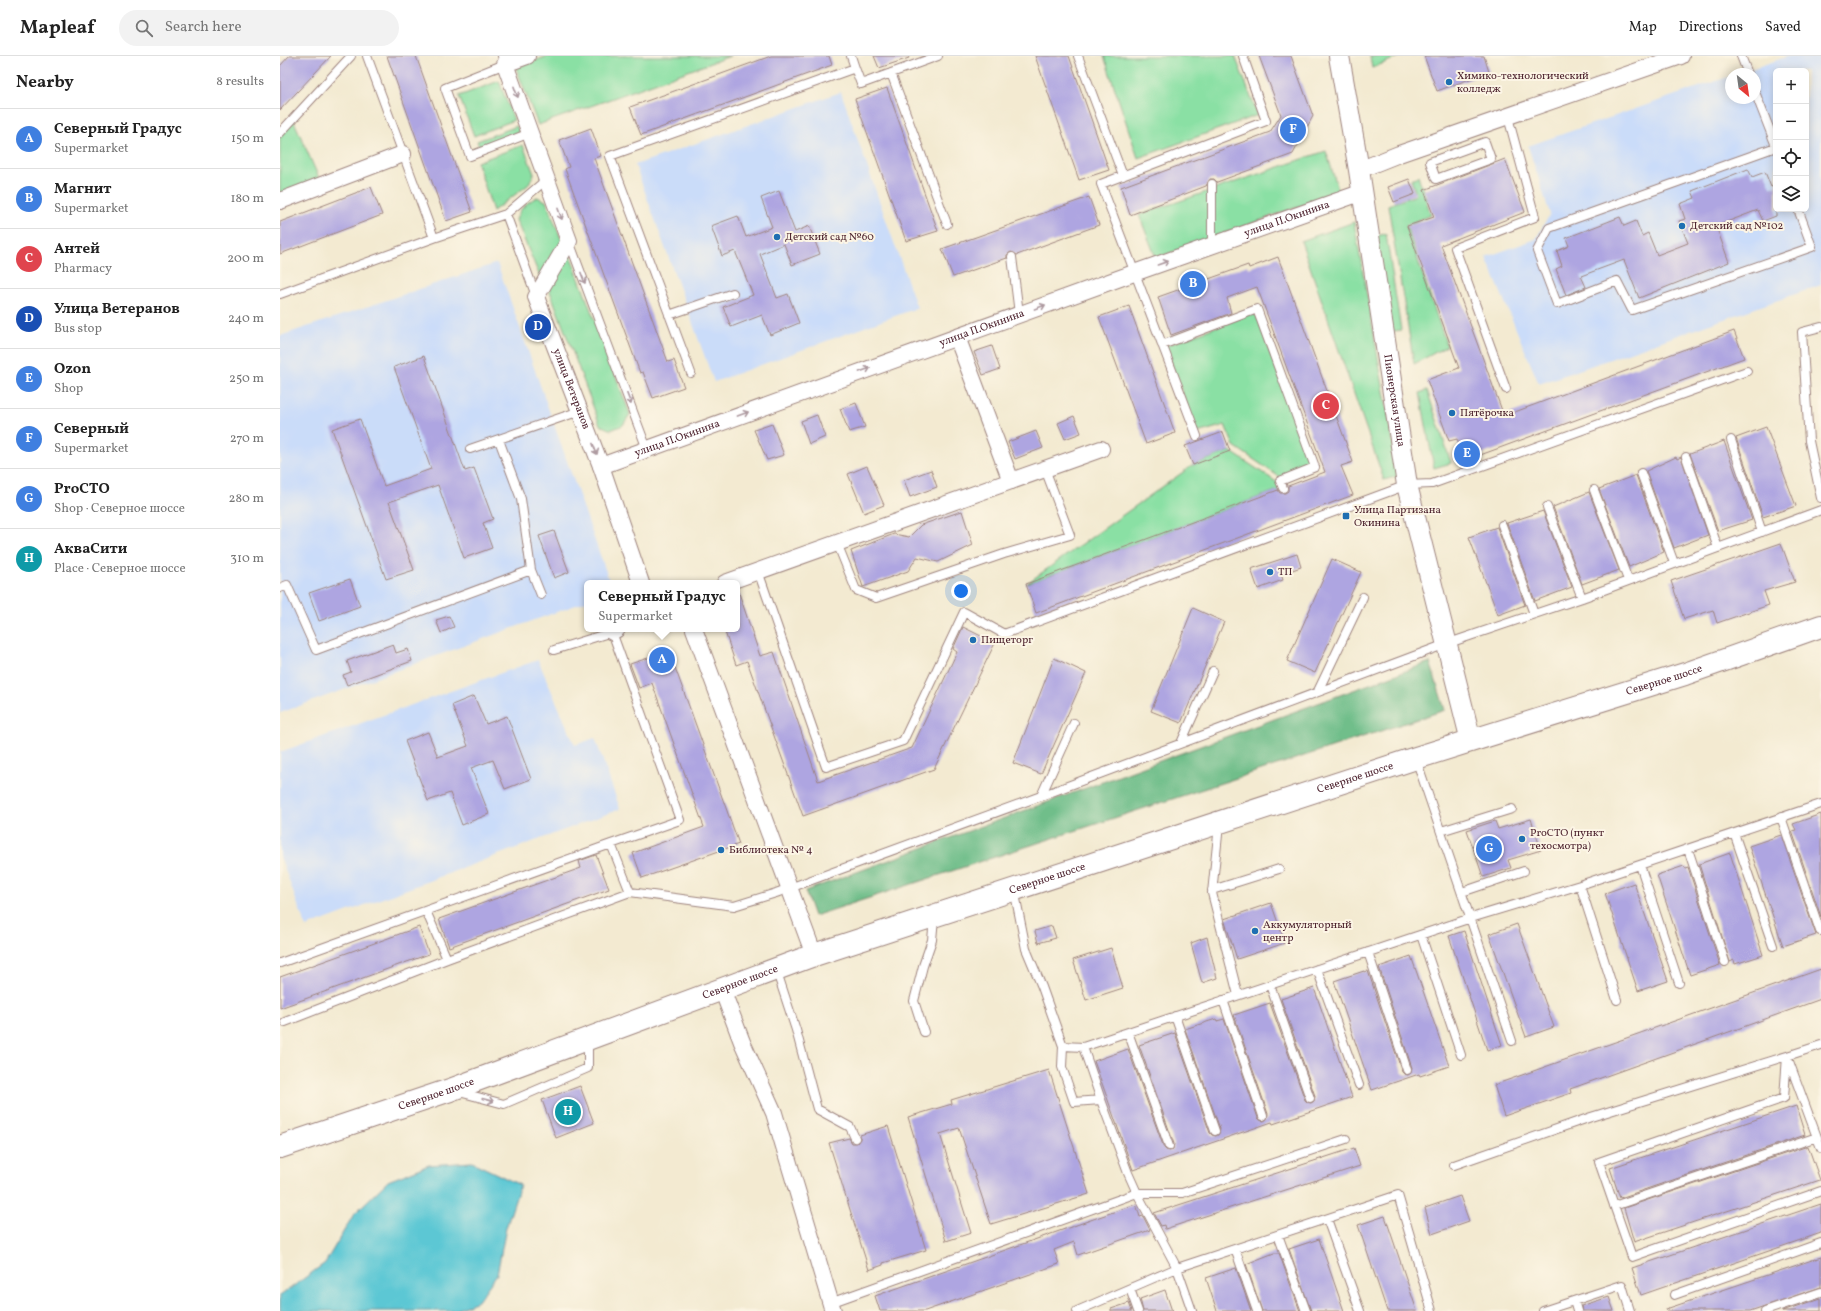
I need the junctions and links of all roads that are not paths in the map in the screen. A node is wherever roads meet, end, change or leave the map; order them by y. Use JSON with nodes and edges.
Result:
{"nodes":[{"id":1,"x":352,"y":56,"type":"edge"},
{"id":2,"x":367,"y":56,"type":"edge"},
{"id":3,"x":527,"y":56,"type":"edge"},
{"id":4,"x":851,"y":56,"type":"edge"},
{"id":5,"x":938,"y":56,"type":"edge"},
{"id":6,"x":1078,"y":56,"type":"edge"},
{"id":7,"x":1243,"y":56,"type":"edge"},
{"id":8,"x":1339,"y":56,"type":"edge"},
{"id":9,"x":1681,"y":56,"type":"edge"},
{"id":10,"x":1741,"y":56,"type":"edge"},
{"id":11,"x":504,"y":60,"type":"edge"},
{"id":12,"x":855,"y":68,"type":"junction"},
{"id":13,"x":1746,"y":68,"type":"edge"},
{"id":14,"x":891,"y":73,"type":"junction"},
{"id":15,"x":1760,"y":104,"type":"edge"},
{"id":16,"x":1508,"y":117,"type":"junction"},
{"id":17,"x":280,"y":133,"type":"edge"},
{"id":18,"x":530,"y":133,"type":"junction"},
{"id":19,"x":1774,"y":140,"type":"edge"},
{"id":20,"x":1773,"y":147,"type":"edge"},
{"id":21,"x":403,"y":154,"type":"junction"},
{"id":22,"x":1491,"y":159,"type":"joint"},
{"id":23,"x":1360,"y":170,"type":"junction"},
{"id":24,"x":1123,"y":176,"type":"junction"},
{"id":25,"x":547,"y":179,"type":"junction"},
{"id":26,"x":1212,"y":184,"type":"dead end"},
{"id":27,"x":1363,"y":192,"type":"junction"},
{"id":28,"x":280,"y":201,"type":"edge"},
{"id":29,"x":1799,"y":212,"type":"edge"},
{"id":30,"x":506,"y":214,"type":"junction"},
{"id":31,"x":947,"y":224,"type":"dead end"},
{"id":32,"x":434,"y":238,"type":"junction"},
{"id":33,"x":569,"y":241,"type":"junction"},
{"id":34,"x":1212,"y":245,"type":"junction"},
{"id":35,"x":1012,"y":256,"type":"dead end"},
{"id":36,"x":1134,"y":273,"type":"junction"},
{"id":37,"x":733,"y":293,"type":"dead end"},
{"id":38,"x":280,"y":294,"type":"edge"},
{"id":39,"x":536,"y":297,"type":"junction"},
{"id":40,"x":1019,"y":314,"type":"junction"},
{"id":41,"x":669,"y":315,"type":"junction"},
{"id":42,"x":1821,"y":327,"type":"edge"},
{"id":43,"x":957,"y":337,"type":"junction"},
{"id":44,"x":1162,"y":345,"type":"junction"},
{"id":45,"x":1747,"y":371,"type":"dead end"},
{"id":46,"x":691,"y":373,"type":"dead end"},
{"id":47,"x":1506,"y":389,"type":"dead end"},
{"id":48,"x":580,"y":411,"type":"junction"},
{"id":49,"x":1197,"y":436,"type":"dead end"},
{"id":50,"x":499,"y":440,"type":"junction"},
{"id":51,"x":1731,"y":440,"type":"dead end"},
{"id":52,"x":647,"y":449,"type":"junction"},
{"id":53,"x":1101,"y":449,"type":"dead end"},
{"id":54,"x":470,"y":450,"type":"dead end"},
{"id":55,"x":1686,"y":457,"type":"dead end"},
{"id":56,"x":601,"y":466,"type":"junction"},
{"id":57,"x":1045,"y":469,"type":"junction"},
{"id":58,"x":1641,"y":473,"type":"dead end"},
{"id":59,"x":1011,"y":481,"type":"junction"},
{"id":60,"x":1407,"y":485,"type":"junction"},
{"id":61,"x":1283,"y":488,"type":"dead end"},
{"id":62,"x":1594,"y":490,"type":"dead end"},
{"id":63,"x":1821,"y":498,"type":"edge"},
{"id":64,"x":1547,"y":507,"type":"dead end"},
{"id":65,"x":1821,"y":510,"type":"edge"},
{"id":66,"x":1294,"y":517,"type":"dead end"},
{"id":67,"x":1502,"y":525,"type":"dead end"},
{"id":68,"x":1298,"y":526,"type":"junction"},
{"id":69,"x":1762,"y":532,"type":"junction"},
{"id":70,"x":837,"y":543,"type":"junction"},
{"id":71,"x":1718,"y":548,"type":"junction"},
{"id":72,"x":1674,"y":563,"type":"junction"},
{"id":73,"x":532,"y":570,"type":"junction"},
{"id":74,"x":758,"y":571,"type":"junction"},
{"id":75,"x":640,"y":580,"type":"edge"},
{"id":76,"x":733,"y":580,"type":"edge"},
{"id":77,"x":1628,"y":580,"type":"junction"},
{"id":78,"x":280,"y":588,"type":"edge"},
{"id":79,"x":541,"y":595,"type":"dead end"},
{"id":80,"x":1363,"y":597,"type":"dead end"},
{"id":81,"x":1582,"y":598,"type":"junction"},
{"id":82,"x":1534,"y":614,"type":"junction"},
{"id":83,"x":1821,"y":626,"type":"edge"},
{"id":84,"x":608,"y":632,"type":"edge"},
{"id":85,"x":615,"y":632,"type":"edge"},
{"id":86,"x":695,"y":632,"type":"edge"},
{"id":87,"x":1446,"y":644,"type":"junction"},
{"id":88,"x":554,"y":650,"type":"dead end"},
{"id":89,"x":1214,"y":671,"type":"dead end"},
{"id":90,"x":1318,"y":692,"type":"junction"},
{"id":91,"x":1074,"y":723,"type":"dead end"},
{"id":92,"x":1471,"y":741,"type":"junction"},
{"id":93,"x":1181,"y":743,"type":"junction"},
{"id":94,"x":1416,"y":758,"type":"junction"},
{"id":95,"x":1041,"y":796,"type":"junction"},
{"id":96,"x":1821,"y":804,"type":"edge"},
{"id":97,"x":1512,"y":809,"type":"dead end"},
{"id":98,"x":1782,"y":817,"type":"junction"},
{"id":99,"x":1220,"y":822,"type":"junction"},
{"id":100,"x":1441,"y":831,"type":"junction"},
{"id":101,"x":1734,"y":833,"type":"junction"},
{"id":102,"x":612,"y":844,"type":"junction"},
{"id":103,"x":1688,"y":849,"type":"junction"},
{"id":104,"x":1640,"y":865,"type":"junction"},
{"id":105,"x":1279,"y":869,"type":"dead end"},
{"id":106,"x":1524,"y":871,"type":"dead end"},
{"id":107,"x":1580,"y":885,"type":"junction"},
{"id":108,"x":790,"y":888,"type":"junction"},
{"id":109,"x":1014,"y":889,"type":"junction"},
{"id":110,"x":1212,"y":890,"type":"junction"},
{"id":111,"x":630,"y":892,"type":"junction"},
{"id":112,"x":1462,"y":892,"type":"junction"},
{"id":113,"x":426,"y":911,"type":"junction"},
{"id":114,"x":934,"y":915,"type":"junction"},
{"id":115,"x":1471,"y":918,"type":"junction"},
{"id":116,"x":1820,"y":930,"type":"dead end"},
{"id":117,"x":1421,"y":935,"type":"junction"},
{"id":118,"x":1773,"y":946,"type":"dead end"},
{"id":119,"x":1368,"y":952,"type":"junction"},
{"id":120,"x":814,"y":955,"type":"junction"},
{"id":121,"x":447,"y":959,"type":"junction"},
{"id":122,"x":1725,"y":962,"type":"dead end"},
{"id":123,"x":280,"y":963,"type":"edge"},
{"id":124,"x":776,"y":969,"type":"junction"},
{"id":125,"x":1317,"y":969,"type":"junction"},
{"id":126,"x":1679,"y":983,"type":"dead end"},
{"id":127,"x":1270,"y":985,"type":"junction"},
{"id":128,"x":722,"y":989,"type":"junction"},
{"id":129,"x":1238,"y":996,"type":"junction"},
{"id":130,"x":1223,"y":1000,"type":"junction"},
{"id":131,"x":1618,"y":1000,"type":"dead end"},
{"id":132,"x":1175,"y":1016,"type":"junction"},
{"id":133,"x":285,"y":1022,"type":"dead end"},
{"id":134,"x":924,"y":1032,"type":"dead end"},
{"id":135,"x":1128,"y":1032,"type":"junction"},
{"id":136,"x":588,"y":1038,"type":"junction"},
{"id":137,"x":1512,"y":1041,"type":"dead end"},
{"id":138,"x":1821,"y":1045,"type":"edge"},
{"id":139,"x":1063,"y":1046,"type":"junction"},
{"id":140,"x":1083,"y":1047,"type":"junction"},
{"id":141,"x":1461,"y":1055,"type":"dead end"},
{"id":142,"x":1787,"y":1056,"type":"junction"},
{"id":143,"x":1407,"y":1070,"type":"dead end"},
{"id":144,"x":1359,"y":1085,"type":"dead end"},
{"id":145,"x":450,"y":1090,"type":"junction"},
{"id":146,"x":1310,"y":1098,"type":"dead end"},
{"id":147,"x":1101,"y":1100,"type":"junction"},
{"id":148,"x":1263,"y":1116,"type":"dead end"},
{"id":149,"x":1215,"y":1131,"type":"dead end"},
{"id":150,"x":1817,"y":1137,"type":"junction"},
{"id":151,"x":855,"y":1138,"type":"dead end"},
{"id":152,"x":1346,"y":1139,"type":"dead end"},
{"id":153,"x":1168,"y":1146,"type":"dead end"},
{"id":154,"x":280,"y":1147,"type":"edge"},
{"id":155,"x":1821,"y":1148,"type":"edge"},
{"id":156,"x":1454,"y":1165,"type":"dead end"},
{"id":157,"x":1821,"y":1191,"type":"edge"},
{"id":158,"x":1137,"y":1192,"type":"junction"},
{"id":159,"x":1614,"y":1206,"type":"junction"},
{"id":160,"x":1327,"y":1219,"type":"junction"},
{"id":161,"x":1278,"y":1235,"type":"junction"},
{"id":162,"x":1821,"y":1243,"type":"edge"},
{"id":163,"x":1236,"y":1249,"type":"junction"},
{"id":164,"x":1177,"y":1268,"type":"junction"},
{"id":165,"x":1130,"y":1289,"type":"junction"},
{"id":166,"x":1821,"y":1292,"type":"edge"},
{"id":167,"x":1674,"y":1295,"type":"dead end"},
{"id":168,"x":1574,"y":1301,"type":"junction"},
{"id":169,"x":831,"y":1307,"type":"edge"},
{"id":170,"x":1081,"y":1310,"type":"edge"},
{"id":171,"x":1138,"y":1311,"type":"edge"},
{"id":172,"x":1192,"y":1311,"type":"edge"},
{"id":173,"x":1257,"y":1311,"type":"edge"},
{"id":174,"x":1306,"y":1311,"type":"edge"},
{"id":175,"x":1360,"y":1311,"type":"edge"},
{"id":176,"x":1432,"y":1311,"type":"edge"},
{"id":177,"x":1544,"y":1311,"type":"edge"},
{"id":178,"x":1577,"y":1311,"type":"edge"},
{"id":179,"x":1630,"y":1311,"type":"edge"},
{"id":180,"x":1765,"y":1311,"type":"edge"}],
"edges":[{"from":1,"to":17,"type":"lane"},
{"from":2,"to":21,"type":"lane"},
{"from":3,"to":11,"type":"street"},
{"from":4,"to":12,"type":"lane"},
{"from":5,"to":14,"type":"lane"},
{"from":6,"to":24,"type":"lane"},
{"from":7,"to":24,"type":"lane"},
{"from":8,"to":23,"type":"street","name":"Пионерская улица"},
{"from":9,"to":16,"type":"street"},
{"from":10,"to":13,"type":"lane"},
{"from":11,"to":18,"type":"street","one_way":true},
{"from":11,"to":18,"type":"lane"},
{"from":12,"to":14,"type":"lane"},
{"from":12,"to":41,"type":"lane"},
{"from":14,"to":31,"type":"lane"},
{"from":15,"to":19,"type":"lane"},
{"from":16,"to":23,"type":"street"},
{"from":16,"to":47,"type":"lane"},
{"from":18,"to":25,"type":"street"},
{"from":20,"to":29,"type":"lane"},
{"from":21,"to":28,"type":"street"},
{"from":21,"to":32,"type":"lane"},
{"from":22,"to":22,"type":"lane"},
{"from":23,"to":27,"type":"street","name":"Пионерская улица"},
{"from":24,"to":36,"type":"lane"},
{"from":25,"to":30,"type":"lane"},
{"from":25,"to":33,"type":"street","one_way":true},
{"from":26,"to":34,"type":"lane"},
{"from":27,"to":34,"type":"street","name":"улица П.Окинина"},
{"from":27,"to":60,"type":"street","name":"Пионерская улица"},
{"from":30,"to":32,"type":"lane"},
{"from":30,"to":39,"type":"lane"},
{"from":32,"to":38,"type":"lane"},
{"from":33,"to":39,"type":"street"},
{"from":33,"to":52,"type":"lane","one_way":true},
{"from":36,"to":34,"type":"street","name":"улица П.Окинина","one_way":true},
{"from":35,"to":40,"type":"lane"},
{"from":40,"to":36,"type":"street","name":"улица П.Окинина","one_way":true},
{"from":36,"to":44,"type":"lane"},
{"from":37,"to":41,"type":"lane"},
{"from":39,"to":48,"type":"street","name":"улица Ветеранов"},
{"from":40,"to":43,"type":"street","name":"улица П.Окинина"},
{"from":41,"to":46,"type":"lane"},
{"from":42,"to":63,"type":"lane"},
{"from":52,"to":43,"type":"street","name":"улица П.Окинина","one_way":true},
{"from":43,"to":59,"type":"street"},
{"from":44,"to":49,"type":"lane"},
{"from":44,"to":61,"type":"lane"},
{"from":45,"to":60,"type":"lane"},
{"from":48,"to":50,"type":"lane"},
{"from":48,"to":56,"type":"street","name":"улица Ветеранов","one_way":true},
{"from":50,"to":54,"type":"lane"},
{"from":50,"to":73,"type":"lane"},
{"from":51,"to":69,"type":"lane"},
{"from":52,"to":56,"type":"street","name":"улица П.Окинина"},
{"from":53,"to":57,"type":"street"},
{"from":55,"to":71,"type":"lane"},
{"from":56,"to":75,"type":"street","name":"улица Ветеранов"},
{"from":57,"to":59,"type":"street"},
{"from":57,"to":70,"type":"lane"},
{"from":58,"to":72,"type":"lane"},
{"from":59,"to":70,"type":"street"},
{"from":60,"to":68,"type":"lane"},
{"from":60,"to":87,"type":"street","name":"Пионерская улица"},
{"from":62,"to":77,"type":"lane"},
{"from":64,"to":81,"type":"lane"},
{"from":65,"to":69,"type":"lane"},
{"from":66,"to":68,"type":"lane"},
{"from":67,"to":82,"type":"lane"},
{"from":68,"to":74,"type":"lane"},
{"from":69,"to":71,"type":"lane"},
{"from":70,"to":74,"type":"street"},
{"from":71,"to":72,"type":"lane"},
{"from":72,"to":77,"type":"lane"},
{"from":73,"to":78,"type":"lane"},
{"from":73,"to":79,"type":"lane"},
{"from":74,"to":76,"type":"street"},
{"from":77,"to":81,"type":"lane"},
{"from":80,"to":90,"type":"lane"},
{"from":81,"to":82,"type":"lane"},
{"from":82,"to":87,"type":"lane"},
{"from":83,"to":92,"type":"main road","name":"Северное шоссе"},
{"from":84,"to":88,"type":"lane"},
{"from":85,"to":102,"type":"lane"},
{"from":86,"to":108,"type":"street"},
{"from":87,"to":90,"type":"lane"},
{"from":87,"to":92,"type":"street","name":"Пионерская улица"},
{"from":89,"to":93,"type":"lane"},
{"from":90,"to":93,"type":"lane"},
{"from":91,"to":95,"type":"lane"},
{"from":92,"to":94,"type":"main road","name":"Северное шоссе"},
{"from":93,"to":95,"type":"lane"},
{"from":94,"to":99,"type":"main road","name":"Северное шоссе"},
{"from":94,"to":100,"type":"lane"},
{"from":95,"to":108,"type":"lane"},
{"from":96,"to":98,"type":"lane"},
{"from":97,"to":100,"type":"lane"},
{"from":98,"to":101,"type":"lane"},
{"from":98,"to":116,"type":"lane"},
{"from":99,"to":109,"type":"main road","name":"Северное шоссе"},
{"from":99,"to":110,"type":"lane"},
{"from":100,"to":112,"type":"lane"},
{"from":101,"to":103,"type":"lane"},
{"from":101,"to":118,"type":"lane"},
{"from":102,"to":111,"type":"lane"},
{"from":102,"to":113,"type":"lane"},
{"from":103,"to":104,"type":"lane"},
{"from":103,"to":122,"type":"lane"},
{"from":104,"to":107,"type":"lane"},
{"from":104,"to":126,"type":"lane"},
{"from":105,"to":110,"type":"lane"},
{"from":106,"to":112,"type":"lane"},
{"from":107,"to":115,"type":"lane"},
{"from":107,"to":131,"type":"lane"},
{"from":108,"to":111,"type":"lane"},
{"from":108,"to":120,"type":"street"},
{"from":109,"to":114,"type":"main road","name":"Северное шоссе"},
{"from":109,"to":139,"type":"lane"},
{"from":110,"to":129,"type":"lane"},
{"from":111,"to":121,"type":"lane"},
{"from":112,"to":115,"type":"lane"},
{"from":113,"to":121,"type":"lane"},
{"from":113,"to":123,"type":"lane"},
{"from":114,"to":120,"type":"main road","name":"Северное шоссе"},
{"from":114,"to":134,"type":"lane"},
{"from":115,"to":117,"type":"lane"},
{"from":115,"to":137,"type":"lane"},
{"from":117,"to":119,"type":"lane"},
{"from":117,"to":141,"type":"lane"},
{"from":119,"to":125,"type":"lane"},
{"from":119,"to":143,"type":"lane"},
{"from":120,"to":124,"type":"main road","name":"Северное шоссе"},
{"from":121,"to":133,"type":"lane"},
{"from":124,"to":128,"type":"main road","name":"Северное шоссе"},
{"from":124,"to":151,"type":"lane"},
{"from":125,"to":127,"type":"lane"},
{"from":125,"to":144,"type":"lane"},
{"from":127,"to":129,"type":"lane"},
{"from":127,"to":146,"type":"lane"},
{"from":128,"to":136,"type":"main road","name":"Северное шоссе"},
{"from":128,"to":169,"type":"street"},
{"from":129,"to":130,"type":"lane"},
{"from":130,"to":132,"type":"lane"},
{"from":130,"to":148,"type":"lane"},
{"from":132,"to":135,"type":"lane"},
{"from":132,"to":149,"type":"lane"},
{"from":135,"to":140,"type":"lane"},
{"from":135,"to":153,"type":"lane"},
{"from":136,"to":145,"type":"main road","name":"Северное шоссе"},
{"from":145,"to":136,"type":"lane","one_way":true},
{"from":138,"to":142,"type":"lane"},
{"from":139,"to":140,"type":"lane"},
{"from":139,"to":147,"type":"lane"},
{"from":140,"to":147,"type":"lane"},
{"from":142,"to":150,"type":"lane"},
{"from":142,"to":156,"type":"lane"},
{"from":142,"to":159,"type":"lane"},
{"from":145,"to":154,"type":"main road","name":"Северное шоссе"},
{"from":147,"to":158,"type":"lane"},
{"from":150,"to":155,"type":"lane"},
{"from":150,"to":159,"type":"lane"},
{"from":152,"to":158,"type":"lane"},
{"from":157,"to":159,"type":"lane"},
{"from":158,"to":164,"type":"lane"},
{"from":158,"to":169,"type":"lane"},
{"from":160,"to":161,"type":"lane"},
{"from":160,"to":175,"type":"lane"},
{"from":160,"to":176,"type":"lane"},
{"from":161,"to":163,"type":"lane"},
{"from":161,"to":174,"type":"lane"},
{"from":162,"to":167,"type":"lane"},
{"from":163,"to":164,"type":"lane"},
{"from":163,"to":173,"type":"lane"},
{"from":164,"to":165,"type":"lane"},
{"from":164,"to":172,"type":"lane"},
{"from":165,"to":170,"type":"lane"},
{"from":165,"to":171,"type":"lane"},
{"from":166,"to":180,"type":"lane"},
{"from":168,"to":177,"type":"lane"},
{"from":168,"to":178,"type":"lane"},
{"from":168,"to":179,"type":"lane"}]}
